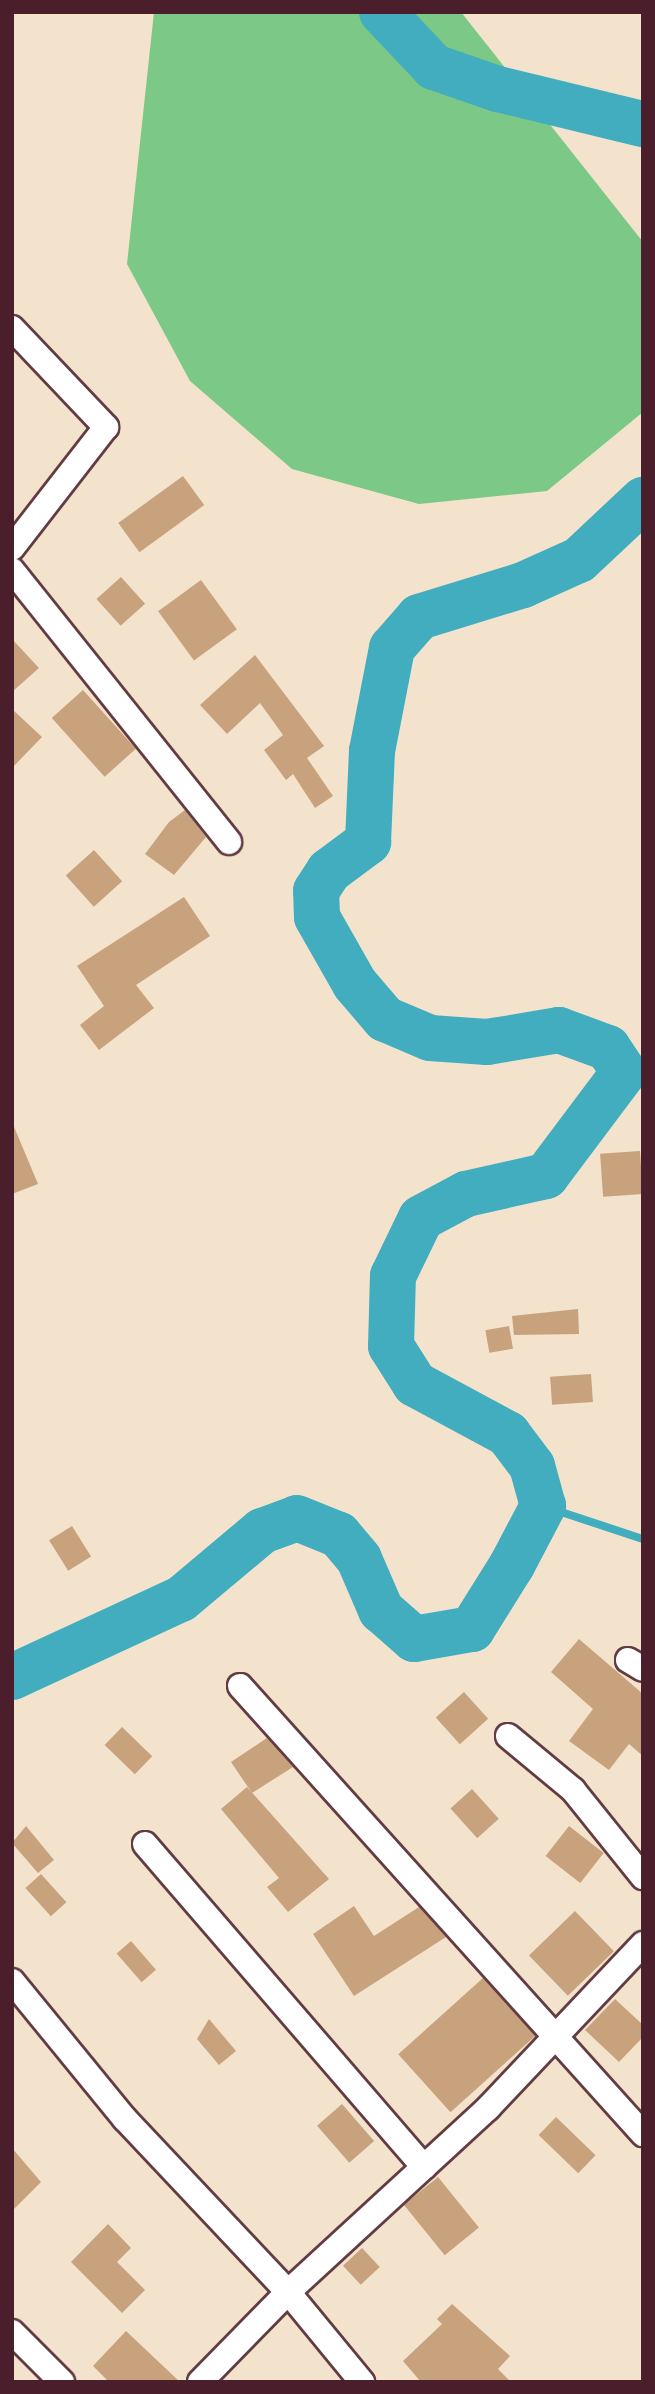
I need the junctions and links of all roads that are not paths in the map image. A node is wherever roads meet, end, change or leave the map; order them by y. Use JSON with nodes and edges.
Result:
{"nodes":[{"id":1,"x":12,"y":328,"type":"edge"},
{"id":2,"x":12,"y":548,"type":"edge"},
{"id":3,"x":12,"y":570,"type":"edge"},
{"id":4,"x":229,"y":842,"type":"dead end"},
{"id":5,"x":240,"y":1686,"type":"dead end"},
{"id":6,"x":508,"y":1736,"type":"dead end"},
{"id":7,"x":145,"y":1844,"type":"dead end"},
{"id":8,"x":643,"y":1877,"type":"edge"},
{"id":9,"x":643,"y":1944,"type":"edge"},
{"id":10,"x":12,"y":1981,"type":"edge"},
{"id":11,"x":558,"y":2035,"type":"junction"},
{"id":12,"x":643,"y":2134,"type":"edge"},
{"id":13,"x":424,"y":2166,"type":"junction"},
{"id":14,"x":288,"y":2292,"type":"junction"},
{"id":15,"x":12,"y":2332,"type":"edge"},
{"id":16,"x":62,"y":2382,"type":"edge"},
{"id":17,"x":200,"y":2382,"type":"edge"},
{"id":18,"x":362,"y":2382,"type":"edge"}],
"edges":[{"from":1,"to":2,"type":"street"},
{"from":3,"to":4,"type":"street"},
{"from":5,"to":11,"type":"street"},
{"from":6,"to":8,"type":"street"},
{"from":7,"to":13,"type":"street"},
{"from":9,"to":11,"type":"street"},
{"from":10,"to":14,"type":"street"},
{"from":11,"to":12,"type":"street"},
{"from":11,"to":13,"type":"street"},
{"from":13,"to":14,"type":"street"},
{"from":14,"to":17,"type":"street"},
{"from":14,"to":18,"type":"street"},
{"from":15,"to":16,"type":"street"}]}
